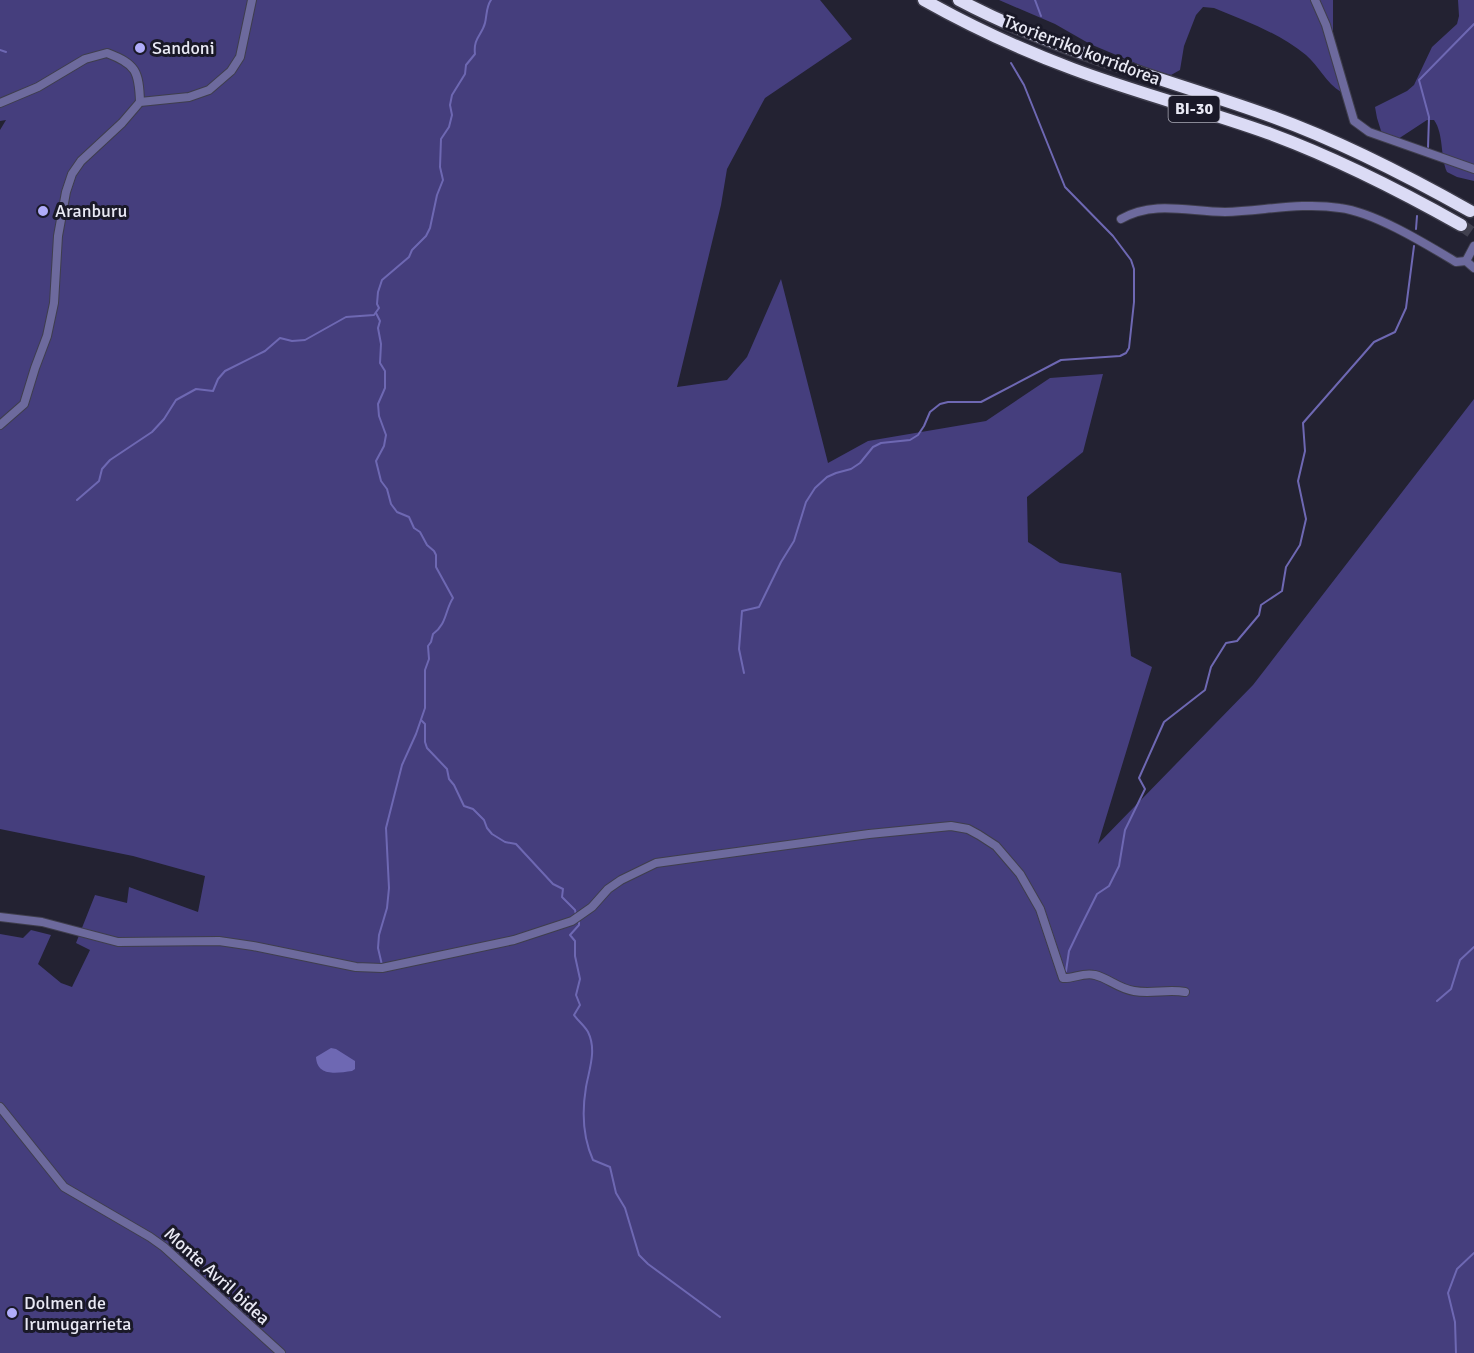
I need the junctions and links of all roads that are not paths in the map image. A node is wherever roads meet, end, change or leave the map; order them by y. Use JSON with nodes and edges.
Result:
{"nodes":[{"id":1,"x":252,"y":0,"type":"edge"},
{"id":2,"x":924,"y":0,"type":"edge"},
{"id":3,"x":959,"y":0,"type":"edge"},
{"id":4,"x":1315,"y":0,"type":"edge"},
{"id":5,"x":140,"y":102,"type":"junction"},
{"id":6,"x":0,"y":103,"type":"edge"},
{"id":7,"x":1474,"y":169,"type":"edge"},
{"id":8,"x":1470,"y":211,"type":"dead end"},
{"id":9,"x":1121,"y":219,"type":"dead end"},
{"id":10,"x":1461,"y":225,"type":"tunnel mouth"},
{"id":11,"x":1474,"y":246,"type":"edge"},
{"id":12,"x":1466,"y":261,"type":"junction"},
{"id":13,"x":1474,"y":268,"type":"edge"},
{"id":14,"x":0,"y":425,"type":"edge"},
{"id":15,"x":0,"y":917,"type":"edge"},
{"id":16,"x":1185,"y":992,"type":"dead end"},
{"id":17,"x":0,"y":1107,"type":"edge"},
{"id":18,"x":281,"y":1353,"type":"edge"}],
"edges":[{"from":1,"to":5,"type":"street"},
{"from":2,"to":10,"type":"highway","name":"Txorierriko korridorea","number":"BI-30"},
{"from":3,"to":8,"type":"highway","name":"Txorierriko korridorea","number":"BI-30"},
{"from":4,"to":7,"type":"street"},
{"from":5,"to":6,"type":"street"},
{"from":5,"to":14,"type":"street"},
{"from":9,"to":12,"type":"street"},
{"from":11,"to":12,"type":"street"},
{"from":12,"to":13,"type":"street"},
{"from":15,"to":16,"type":"street"},
{"from":17,"to":18,"type":"street","name":"Monte Avril bidea"}]}
